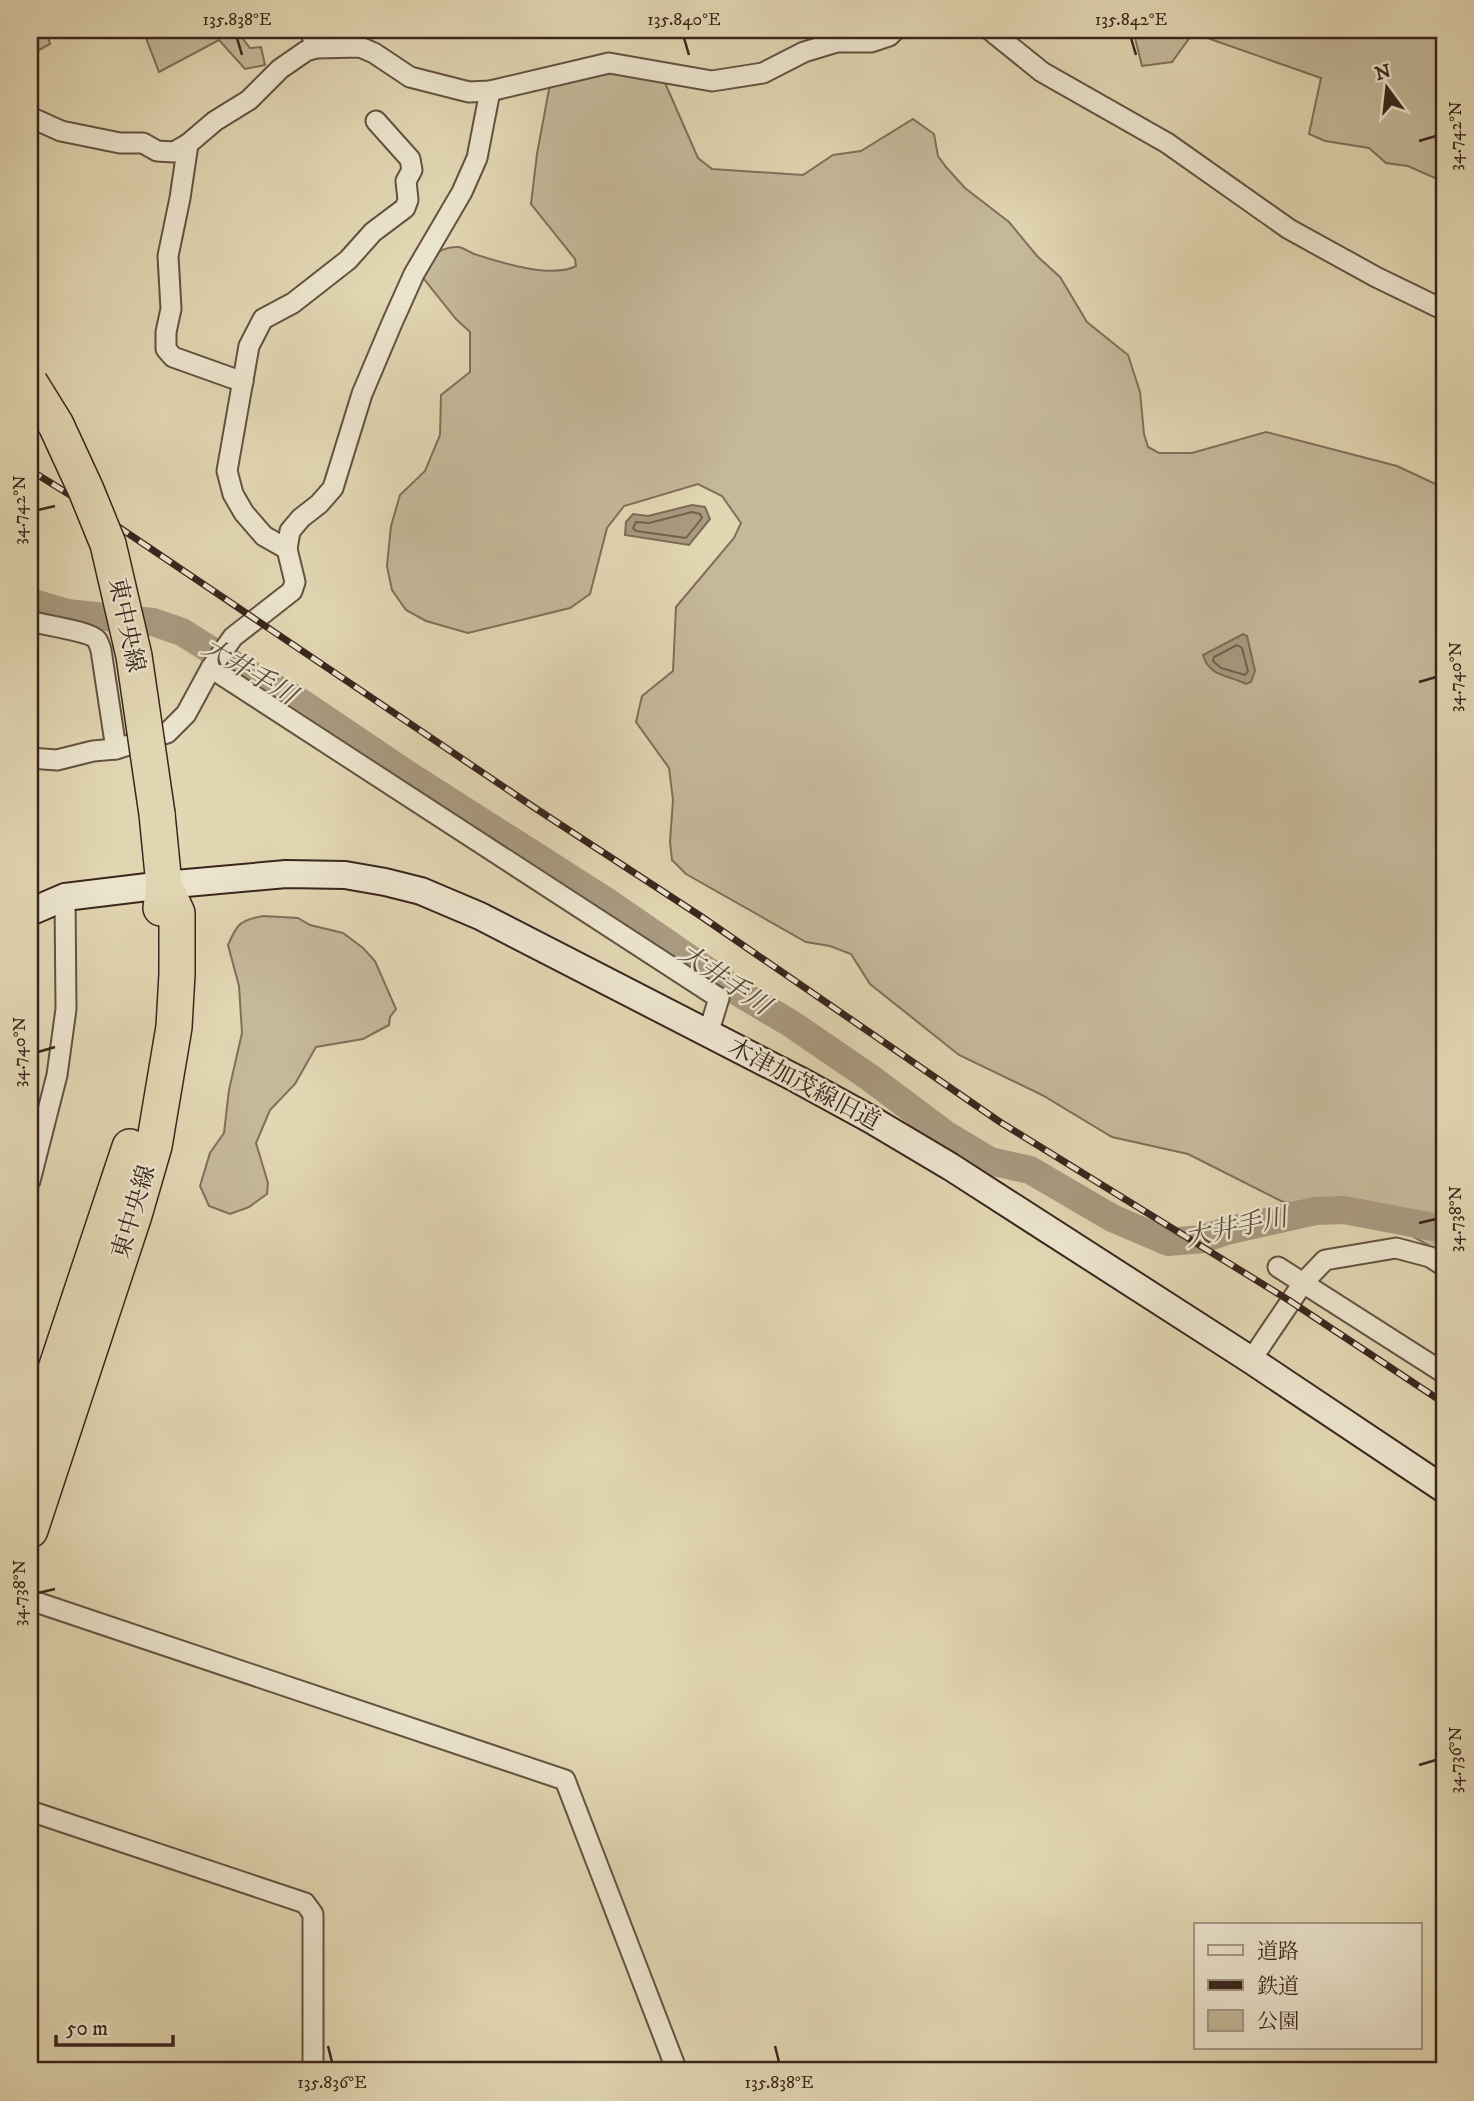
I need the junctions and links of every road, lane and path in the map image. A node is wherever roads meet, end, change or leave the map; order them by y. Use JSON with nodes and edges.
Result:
{"nodes":[{"id":1,"x":895,"y":30,"type":"edge"},
{"id":2,"x":990,"y":30,"type":"edge"},
{"id":3,"x":313,"y":39,"type":"edge"},
{"id":4,"x":490,"y":91,"type":"junction"},
{"id":5,"x":30,"y":117,"type":"edge"},
{"id":6,"x":376,"y":121,"type":"dead end"},
{"id":7,"x":187,"y":144,"type":"junction"},
{"id":8,"x":152,"y":149,"type":"junction"},
{"id":9,"x":183,"y":178,"type":"junction"},
{"id":10,"x":1444,"y":310,"type":"edge"},
{"id":11,"x":243,"y":382,"type":"junction"},
{"id":12,"x":30,"y":383,"type":"edge"},
{"id":13,"x":287,"y":549,"type":"junction"},
{"id":14,"x":30,"y":621,"type":"edge"},
{"id":15,"x":211,"y":668,"type":"junction"},
{"id":16,"x":116,"y":749,"type":"junction"},
{"id":17,"x":30,"y":758,"type":"edge"},
{"id":18,"x":164,"y":885,"type":"junction"},
{"id":19,"x":65,"y":897,"type":"junction"},
{"id":20,"x":30,"y":912,"type":"edge"},
{"id":21,"x":708,"y":1034,"type":"junction"},
{"id":22,"x":30,"y":1181,"type":"edge"},
{"id":23,"x":1278,"y":1266,"type":"dead end"},
{"id":24,"x":1444,"y":1266,"type":"edge"},
{"id":25,"x":1303,"y":1283,"type":"junction"},
{"id":26,"x":1251,"y":1360,"type":"junction"},
{"id":27,"x":1444,"y":1373,"type":"edge"},
{"id":28,"x":31,"y":1436,"type":"edge"},
{"id":29,"x":1444,"y":1489,"type":"edge"},
{"id":30,"x":30,"y":1530,"type":"edge"},
{"id":31,"x":30,"y":1600,"type":"edge"},
{"id":32,"x":30,"y":1811,"type":"edge"},
{"id":33,"x":313,"y":2071,"type":"edge"},
{"id":34,"x":677,"y":2071,"type":"edge"}],
"edges":[{"from":1,"to":4,"type":"street"},
{"from":2,"to":10,"type":"street"},
{"from":3,"to":4,"type":"street"},
{"from":3,"to":7,"type":"street"},
{"from":4,"to":13,"type":"street"},
{"from":5,"to":8,"type":"street"},
{"from":6,"to":11,"type":"street"},
{"from":7,"to":8,"type":"street"},
{"from":7,"to":9,"type":"street"},
{"from":8,"to":9,"type":"street"},
{"from":9,"to":11,"type":"street"},
{"from":11,"to":13,"type":"street"},
{"from":12,"to":18,"type":"highway","name":"東中央線","bridge":true},
{"from":13,"to":15,"type":"street"},
{"from":14,"to":16,"type":"street"},
{"from":15,"to":16,"type":"street"},
{"from":15,"to":21,"type":"street","name":"木津加茂線旧道"},
{"from":16,"to":17,"type":"street"},
{"from":18,"to":19,"type":"street"},
{"from":18,"to":21,"type":"street"},
{"from":18,"to":28,"type":"highway","name":"東中央線"},
{"from":18,"to":30,"type":"highway","name":"東中央線"},
{"from":19,"to":20,"type":"street"},
{"from":19,"to":22,"type":"street"},
{"from":21,"to":26,"type":"street","name":"木津加茂線旧道"},
{"from":23,"to":25,"type":"street"},
{"from":24,"to":25,"type":"street"},
{"from":25,"to":26,"type":"street"},
{"from":25,"to":27,"type":"street"},
{"from":26,"to":29,"type":"street","name":"木津加茂線旧道"},
{"from":31,"to":34,"type":"street"},
{"from":32,"to":33,"type":"street"}]}
